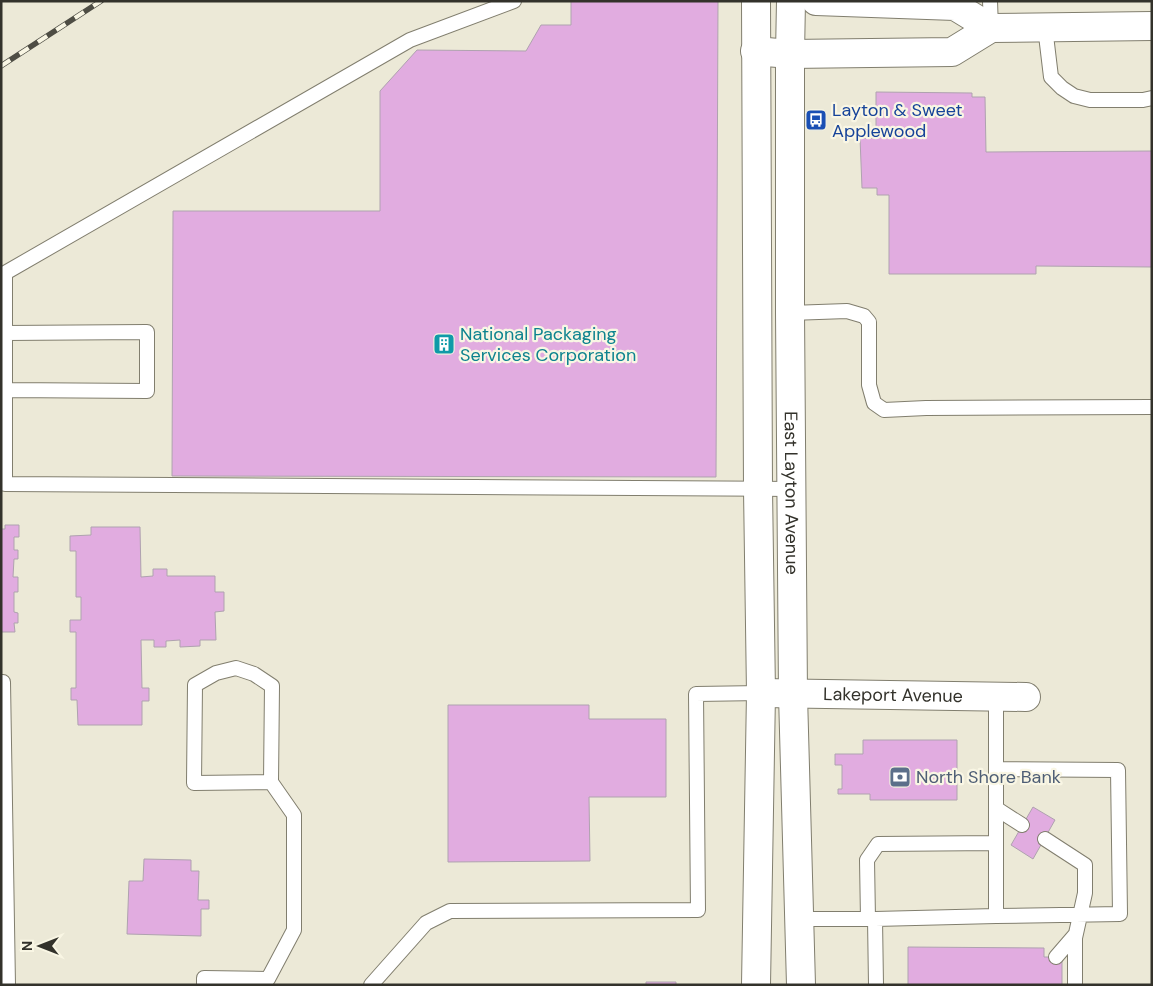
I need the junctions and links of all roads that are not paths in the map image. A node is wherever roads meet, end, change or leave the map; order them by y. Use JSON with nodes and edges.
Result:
{"nodes":[{"id":1,"x":514,"y":1,"type":"edge"},
{"id":2,"x":756,"y":1,"type":"edge"},
{"id":3,"x":762,"y":1,"type":"edge"},
{"id":4,"x":791,"y":1,"type":"edge"},
{"id":5,"x":816,"y":1,"type":"edge"},
{"id":6,"x":990,"y":1,"type":"edge"},
{"id":7,"x":1152,"y":26,"type":"edge"},
{"id":8,"x":1045,"y":27,"type":"junction"},
{"id":9,"x":991,"y":28,"type":"junction"},
{"id":10,"x":756,"y":52,"type":"junction"},
{"id":11,"x":790,"y":54,"type":"junction"},
{"id":12,"x":1152,"y":98,"type":"edge"},
{"id":13,"x":790,"y":312,"type":"junction"},
{"id":14,"x":5,"y":332,"type":"junction"},
{"id":15,"x":5,"y":390,"type":"junction"},
{"id":16,"x":1152,"y":407,"type":"edge"},
{"id":17,"x":758,"y":489,"type":"junction"},
{"id":18,"x":791,"y":489,"type":"junction"},
{"id":19,"x":1,"y":682,"type":"edge"},
{"id":20,"x":761,"y":693,"type":"junction"},
{"id":21,"x":792,"y":694,"type":"junction"},
{"id":22,"x":996,"y":697,"type":"junction"},
{"id":23,"x":1026,"y":697,"type":"dead end"},
{"id":24,"x":2,"y":758,"type":"edge"},
{"id":25,"x":996,"y":769,"type":"junction"},
{"id":26,"x":271,"y":782,"type":"junction"},
{"id":27,"x":997,"y":809,"type":"junction"},
{"id":28,"x":1022,"y":825,"type":"dead end"},
{"id":29,"x":1045,"y":839,"type":"dead end"},
{"id":30,"x":996,"y":843,"type":"junction"},
{"id":31,"x":1081,"y":915,"type":"junction"},
{"id":32,"x":996,"y":916,"type":"junction"},
{"id":33,"x":799,"y":919,"type":"junction"},
{"id":34,"x":872,"y":919,"type":"junction"},
{"id":35,"x":1075,"y":935,"type":"junction"},
{"id":36,"x":1056,"y":957,"type":"dead end"},
{"id":37,"x":267,"y":982,"type":"edge"},
{"id":38,"x":8,"y":985,"type":"edge"},
{"id":39,"x":204,"y":985,"type":"edge"},
{"id":40,"x":371,"y":985,"type":"edge"},
{"id":41,"x":756,"y":985,"type":"edge"},
{"id":42,"x":802,"y":985,"type":"edge"},
{"id":43,"x":876,"y":985,"type":"edge"},
{"id":44,"x":1074,"y":985,"type":"edge"}],
"edges":[{"from":1,"to":14,"type":"lane"},
{"from":2,"to":3,"type":"main road"},
{"from":2,"to":10,"type":"main road","name":"East Layton Avenue"},
{"from":4,"to":11,"type":"main road","name":"East Layton Avenue"},
{"from":5,"to":9,"type":"main road"},
{"from":6,"to":9,"type":"lane"},
{"from":7,"to":8,"type":"main road"},
{"from":8,"to":9,"type":"main road"},
{"from":8,"to":12,"type":"lane"},
{"from":9,"to":11,"type":"main road"},
{"from":10,"to":11,"type":"main road"},
{"from":10,"to":17,"type":"main road","name":"East Layton Avenue"},
{"from":11,"to":13,"type":"main road","name":"East Layton Avenue"},
{"from":13,"to":16,"type":"lane"},
{"from":13,"to":18,"type":"main road","name":"East Layton Avenue"},
{"from":14,"to":15,"type":"lane"},
{"from":14,"to":15,"type":"lane"},
{"from":15,"to":17,"type":"lane"},
{"from":17,"to":18,"type":"lane"},
{"from":17,"to":20,"type":"main road","name":"East Layton Avenue"},
{"from":18,"to":21,"type":"main road","name":"East Layton Avenue"},
{"from":19,"to":24,"type":"lane"},
{"from":20,"to":21,"type":"main road","name":"Lakeport Avenue"},
{"from":20,"to":40,"type":"lane"},
{"from":20,"to":41,"type":"main road","name":"East Layton Avenue"},
{"from":21,"to":22,"type":"main road","name":"Lakeport Avenue"},
{"from":21,"to":33,"type":"main road","name":"East Layton Avenue"},
{"from":22,"to":23,"type":"main road","name":"Lakeport Avenue"},
{"from":22,"to":25,"type":"lane"},
{"from":24,"to":38,"type":"lane"},
{"from":25,"to":27,"type":"lane"},
{"from":25,"to":31,"type":"lane"},
{"from":26,"to":26,"type":"lane"},
{"from":26,"to":37,"type":"lane"},
{"from":27,"to":28,"type":"lane"},
{"from":27,"to":30,"type":"lane"},
{"from":29,"to":31,"type":"lane"},
{"from":30,"to":32,"type":"lane"},
{"from":30,"to":34,"type":"lane"},
{"from":31,"to":32,"type":"lane"},
{"from":31,"to":35,"type":"lane"},
{"from":32,"to":34,"type":"lane"},
{"from":33,"to":34,"type":"lane"},
{"from":33,"to":42,"type":"main road","name":"East Layton Avenue"},
{"from":34,"to":43,"type":"lane"},
{"from":35,"to":36,"type":"lane"},
{"from":35,"to":44,"type":"lane"},
{"from":37,"to":39,"type":"lane"}]}
